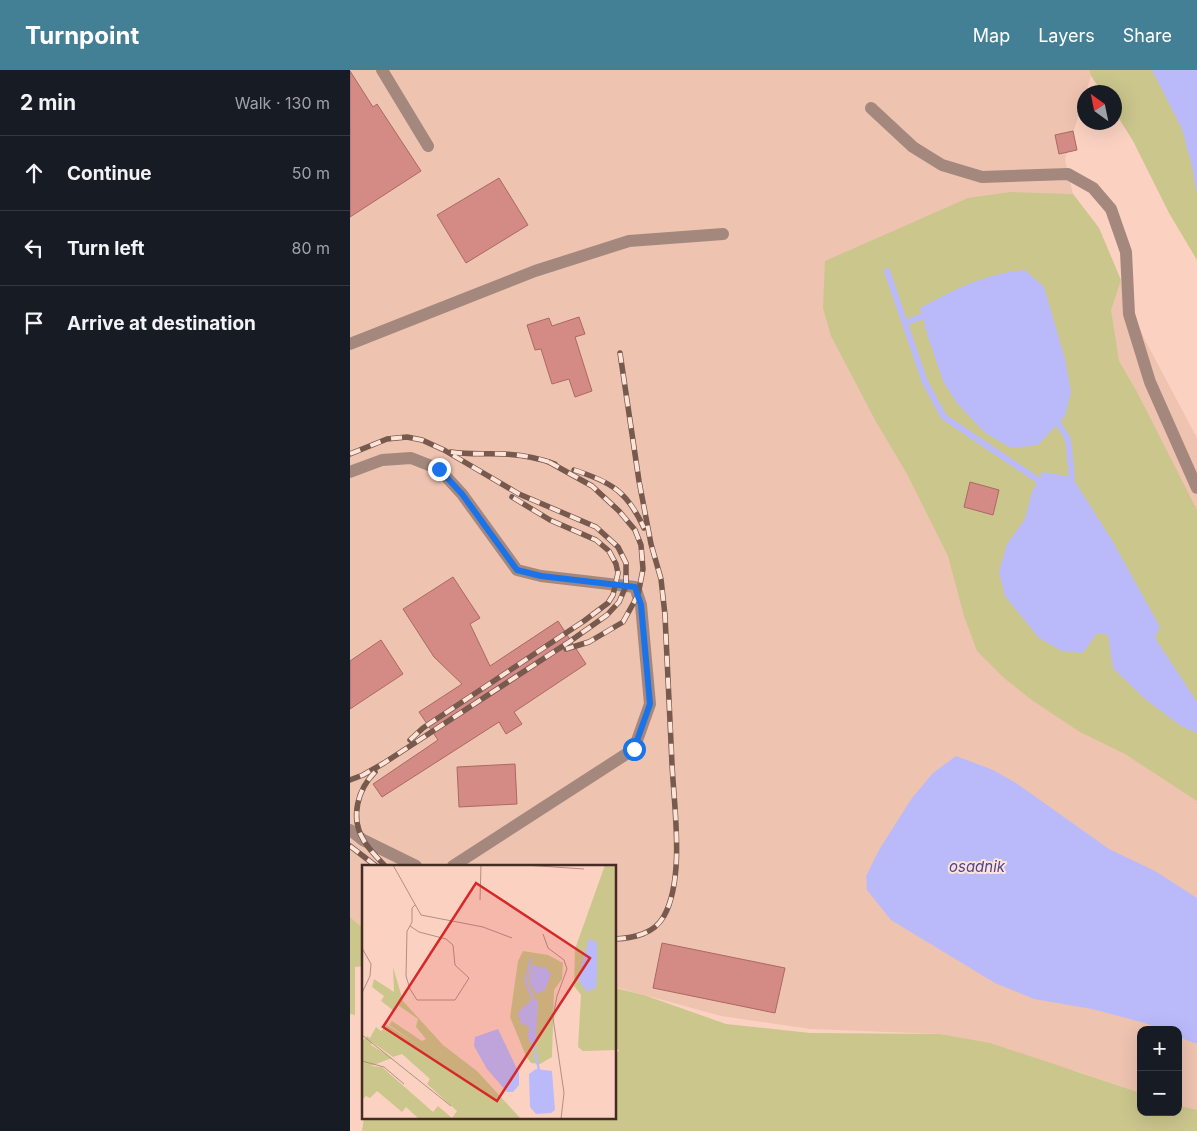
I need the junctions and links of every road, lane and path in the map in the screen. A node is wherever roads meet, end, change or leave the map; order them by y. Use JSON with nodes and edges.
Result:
{"nodes":[{"id":1,"x":382,"y":70,"type":"edge"},
{"id":2,"x":871,"y":108,"type":"dead end"},
{"id":3,"x":428,"y":146,"type":"dead end"},
{"id":4,"x":723,"y":234,"type":"dead end"},
{"id":5,"x":350,"y":344,"type":"edge"},
{"id":6,"x":350,"y":472,"type":"edge"},
{"id":7,"x":1197,"y":488,"type":"edge"},
{"id":8,"x":350,"y":830,"type":"edge"},
{"id":9,"x":414,"y":865,"type":"edge"},
{"id":10,"x":454,"y":865,"type":"edge"}],
"edges":[{"from":1,"to":3,"type":"lane"},
{"from":2,"to":7,"type":"lane"},
{"from":4,"to":5,"type":"lane"},
{"from":6,"to":10,"type":"lane"},
{"from":8,"to":9,"type":"lane"}]}
